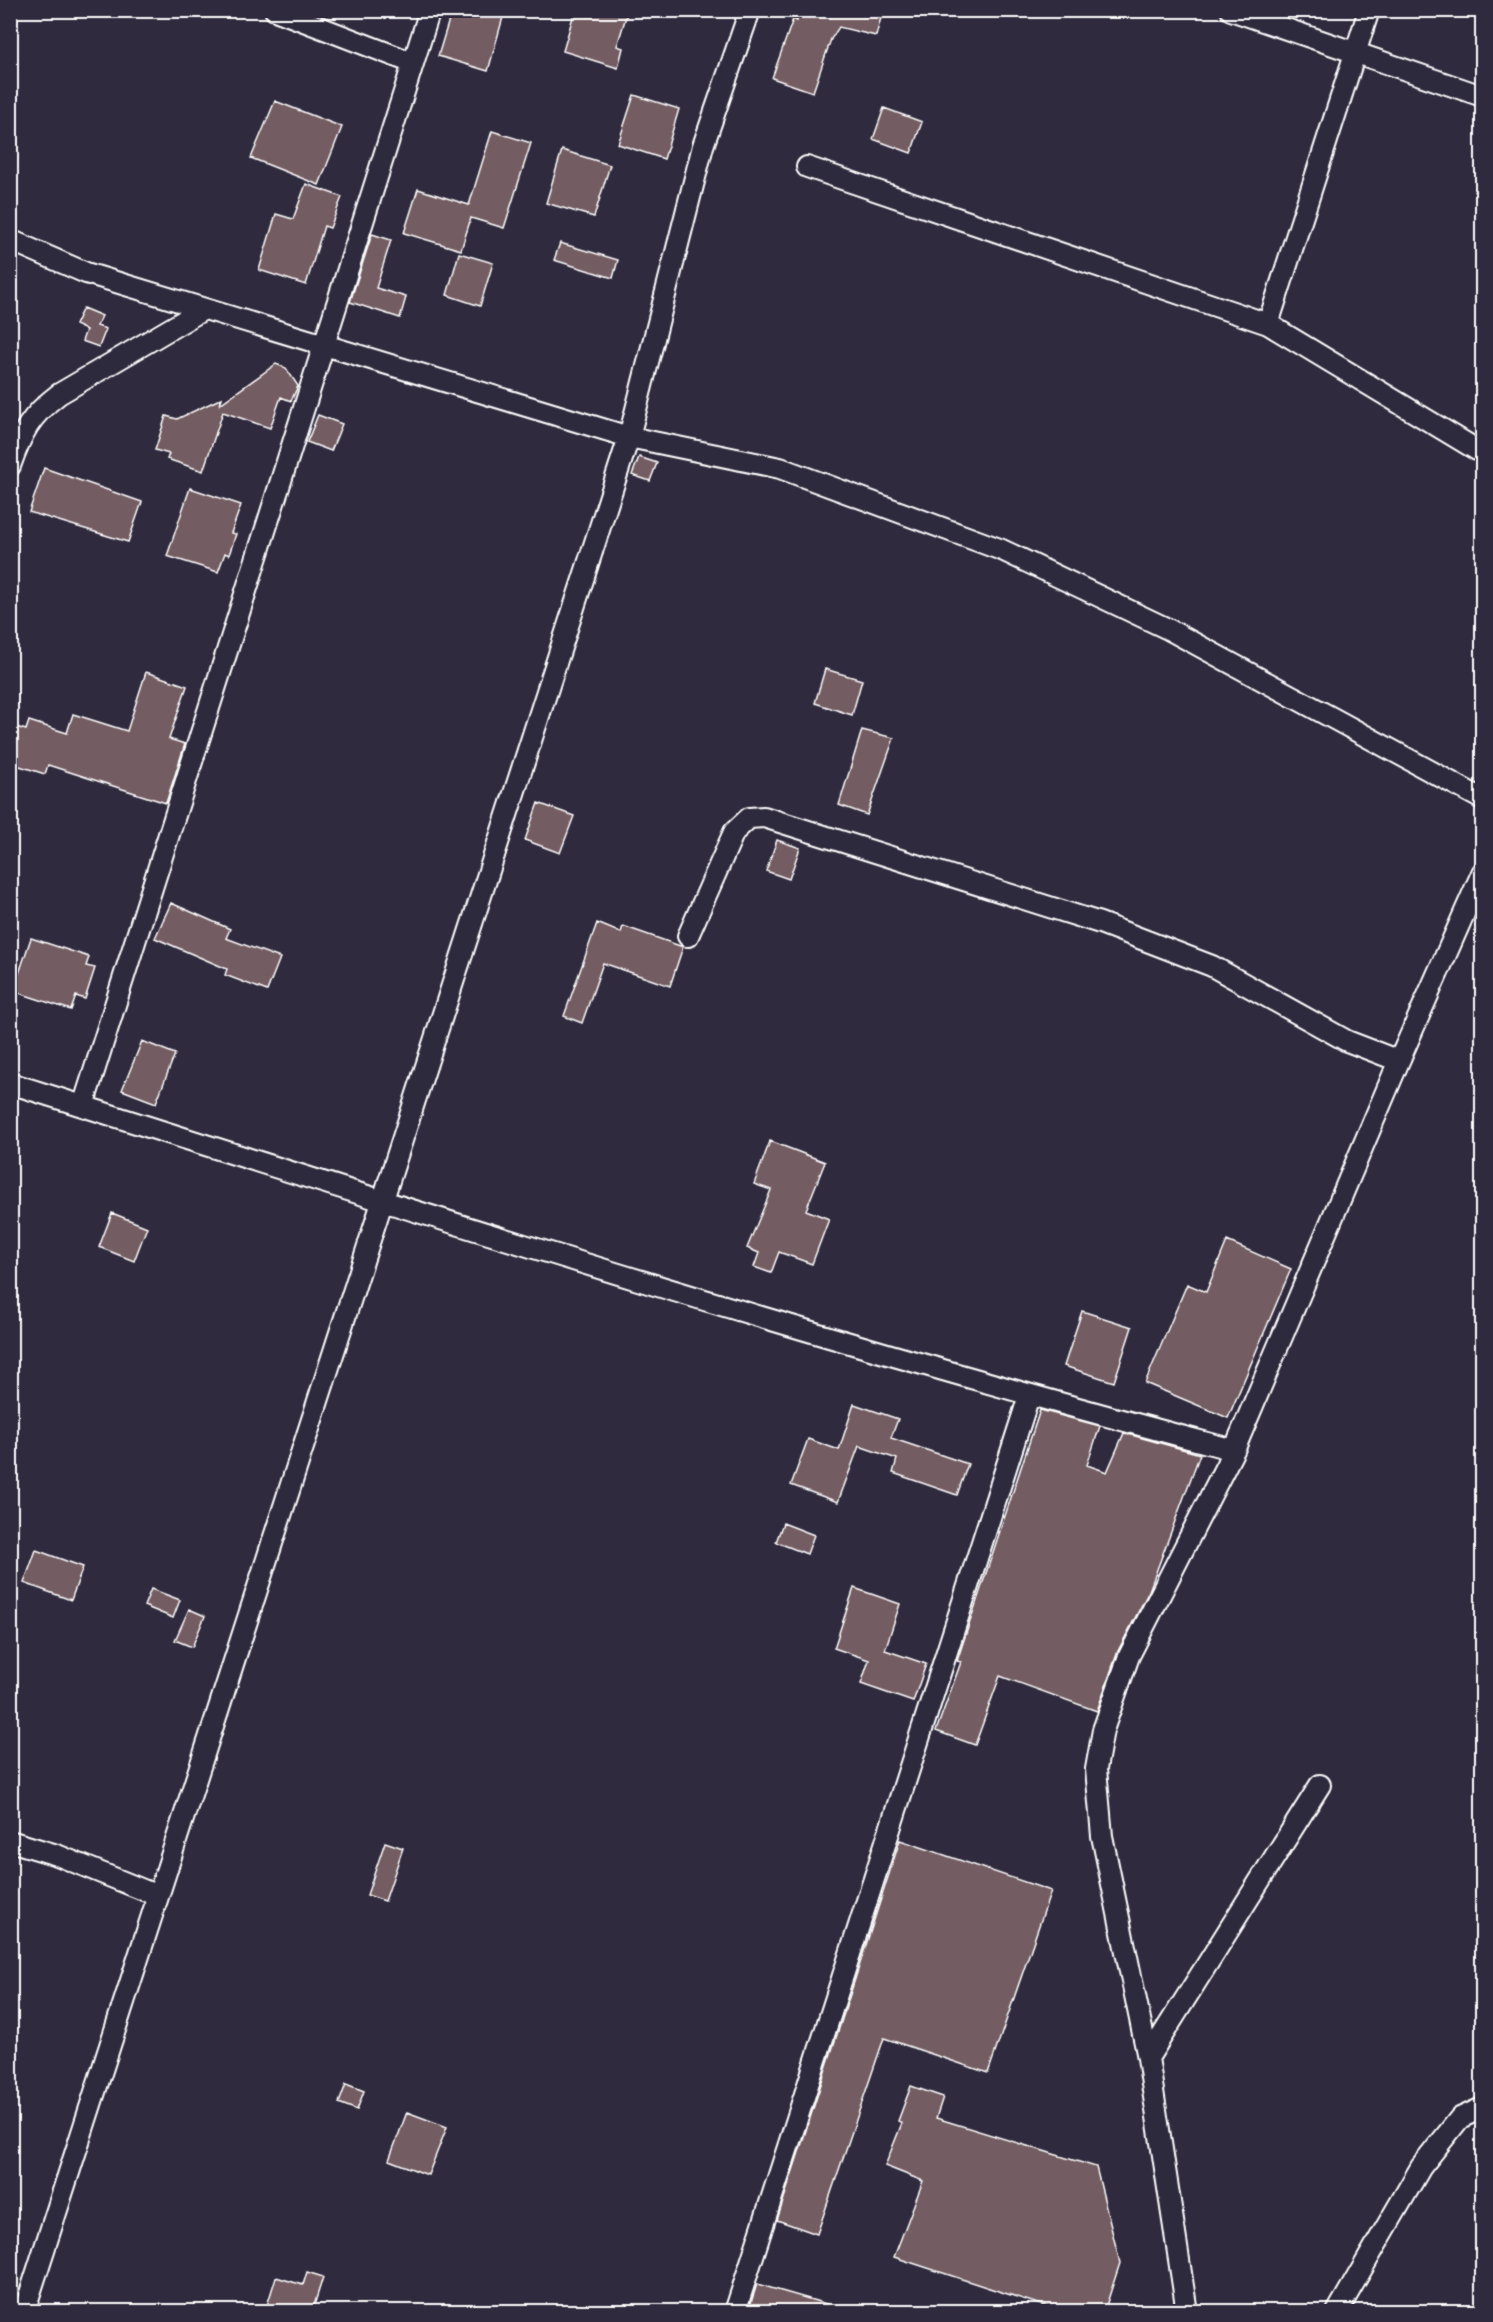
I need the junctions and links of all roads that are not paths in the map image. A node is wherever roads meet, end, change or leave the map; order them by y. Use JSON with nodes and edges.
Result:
{"nodes":[{"id":1,"x":275,"y":10,"type":"edge"},
{"id":2,"x":430,"y":10,"type":"edge"},
{"id":3,"x":750,"y":10,"type":"edge"},
{"id":4,"x":1231,"y":10,"type":"edge"},
{"id":5,"x":1369,"y":10,"type":"edge"},
{"id":6,"x":1356,"y":51,"type":"junction"},
{"id":7,"x":413,"y":63,"type":"junction"},
{"id":8,"x":1482,"y":96,"type":"edge"},
{"id":9,"x":807,"y":167,"type":"dead end"},
{"id":10,"x":10,"y":240,"type":"edge"},
{"id":11,"x":204,"y":309,"type":"junction"},
{"id":12,"x":1268,"y":324,"type":"junction"},
{"id":13,"x":322,"y":345,"type":"junction"},
{"id":14,"x":629,"y":438,"type":"junction"},
{"id":15,"x":1482,"y":453,"type":"edge"},
{"id":16,"x":10,"y":466,"type":"edge"},
{"id":17,"x":1482,"y":799,"type":"edge"},
{"id":18,"x":1482,"y":873,"type":"edge"},
{"id":19,"x":688,"y":936,"type":"dead end"},
{"id":20,"x":1399,"y":1061,"type":"junction"},
{"id":21,"x":10,"y":1083,"type":"edge"},
{"id":22,"x":83,"y":1106,"type":"junction"},
{"id":23,"x":381,"y":1201,"type":"junction"},
{"id":24,"x":1029,"y":1396,"type":"junction"},
{"id":25,"x":1234,"y":1450,"type":"junction"},
{"id":26,"x":1320,"y":1785,"type":"dead end"},
{"id":27,"x":10,"y":1841,"type":"edge"},
{"id":28,"x":158,"y":1896,"type":"junction"},
{"id":29,"x":1148,"y":2058,"type":"junction"},
{"id":30,"x":1482,"y":2108,"type":"edge"},
{"id":31,"x":24,"y":2312,"type":"edge"},
{"id":32,"x":735,"y":2312,"type":"edge"},
{"id":33,"x":1187,"y":2312,"type":"edge"},
{"id":34,"x":1337,"y":2312,"type":"edge"}],
"edges":[{"from":1,"to":7,"type":"street"},
{"from":2,"to":7,"type":"street"},
{"from":3,"to":14,"type":"street"},
{"from":4,"to":6,"type":"street"},
{"from":5,"to":6,"type":"street"},
{"from":6,"to":8,"type":"street"},
{"from":6,"to":12,"type":"street"},
{"from":7,"to":13,"type":"street"},
{"from":9,"to":12,"type":"street"},
{"from":10,"to":11,"type":"street"},
{"from":11,"to":13,"type":"street"},
{"from":11,"to":16,"type":"street"},
{"from":12,"to":15,"type":"street"},
{"from":13,"to":14,"type":"street"},
{"from":13,"to":22,"type":"street"},
{"from":14,"to":17,"type":"street"},
{"from":14,"to":23,"type":"street"},
{"from":18,"to":20,"type":"street"},
{"from":19,"to":20,"type":"street"},
{"from":20,"to":25,"type":"street"},
{"from":21,"to":22,"type":"street"},
{"from":22,"to":23,"type":"street"},
{"from":23,"to":24,"type":"street"},
{"from":23,"to":28,"type":"street"},
{"from":24,"to":25,"type":"street"},
{"from":24,"to":32,"type":"street"},
{"from":25,"to":29,"type":"street"},
{"from":26,"to":29,"type":"street"},
{"from":27,"to":28,"type":"street"},
{"from":28,"to":31,"type":"street"},
{"from":29,"to":33,"type":"street"},
{"from":30,"to":34,"type":"street"}]}
